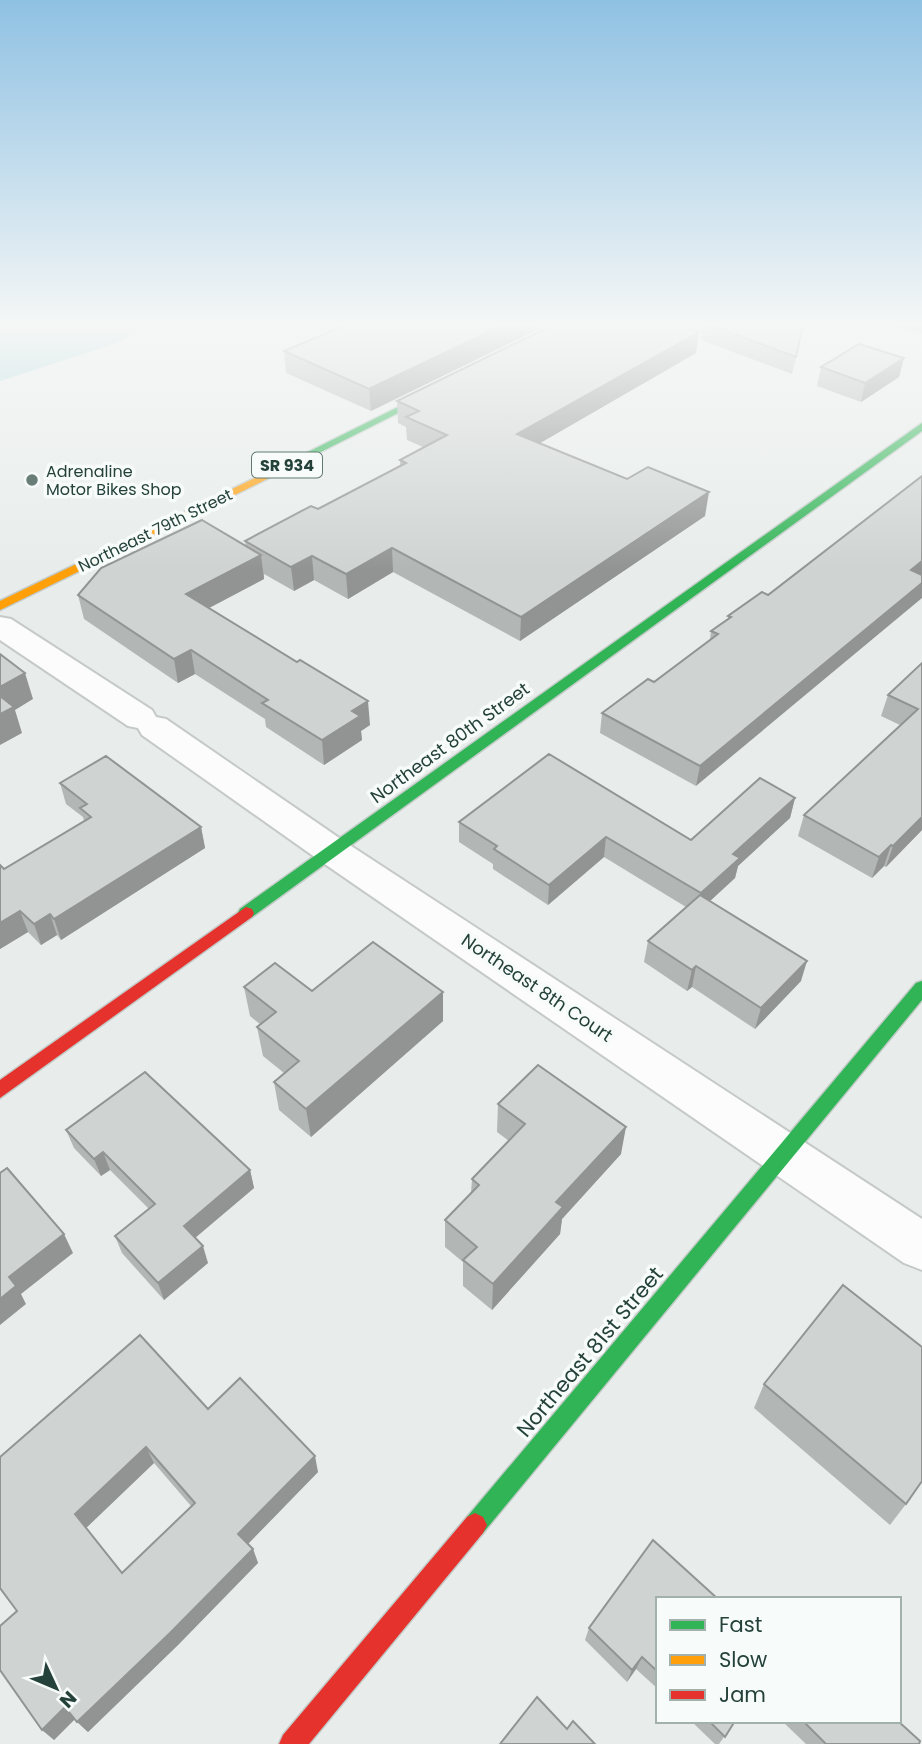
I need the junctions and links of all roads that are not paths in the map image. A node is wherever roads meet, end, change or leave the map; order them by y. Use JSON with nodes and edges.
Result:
{"nodes":[{"id":1,"x":409,"y":405,"type":"edge"},
{"id":2,"x":922,"y":426,"type":"edge"},
{"id":3,"x":0,"y":606,"type":"edge"},
{"id":4,"x":0,"y":626,"type":"edge"},
{"id":5,"x":332,"y":851,"type":"junction"},
{"id":6,"x":922,"y":988,"type":"edge"},
{"id":7,"x":0,"y":1090,"type":"edge"},
{"id":8,"x":784,"y":1153,"type":"junction"},
{"id":9,"x":922,"y":1247,"type":"edge"},
{"id":10,"x":292,"y":1744,"type":"edge"}],
"edges":[{"from":1,"to":3,"type":"street","name":"Northeast 79th Street","number":"SR 934"},
{"from":2,"to":5,"type":"street","name":"Northeast 80th Street"},
{"from":4,"to":5,"type":"street","name":"Northeast 8th Court"},
{"from":5,"to":7,"type":"street","name":"Northeast 80th Street"},
{"from":5,"to":8,"type":"street","name":"Northeast 8th Court"},
{"from":6,"to":8,"type":"street","name":"Northeast 81st Street"},
{"from":8,"to":9,"type":"street","name":"Northeast 8th Court"},
{"from":8,"to":10,"type":"street","name":"Northeast 81st Street"}]}
